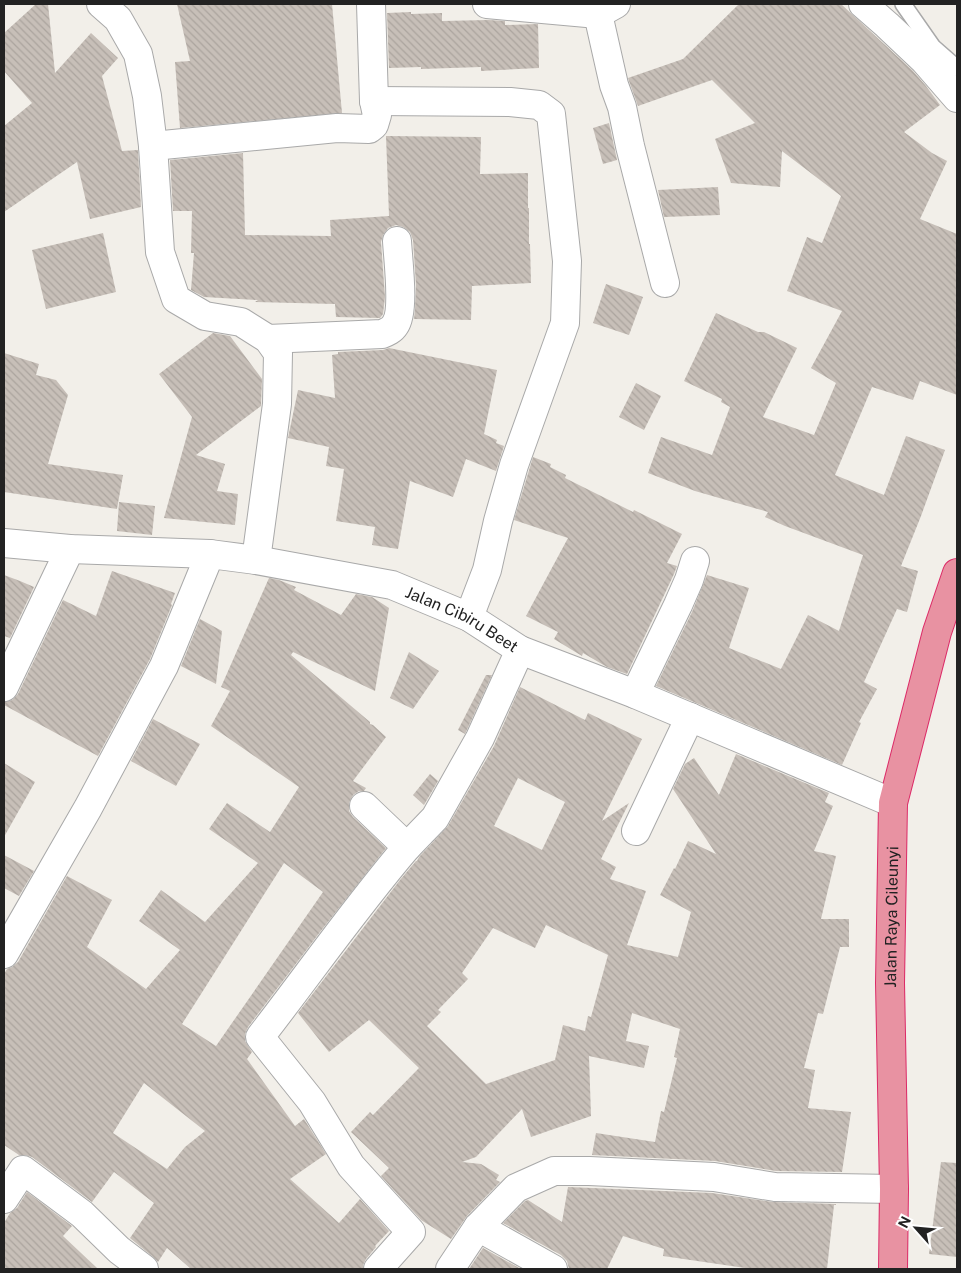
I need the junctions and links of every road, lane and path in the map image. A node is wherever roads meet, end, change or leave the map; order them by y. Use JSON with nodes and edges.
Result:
{"nodes":[{"id":1,"x":101,"y":4,"type":"edge"},
{"id":2,"x":371,"y":4,"type":"edge"},
{"id":3,"x":486,"y":4,"type":"edge"},
{"id":4,"x":864,"y":4,"type":"edge"},
{"id":5,"x":903,"y":4,"type":"edge"},
{"id":6,"x":607,"y":9,"type":"edge"},
{"id":7,"x":957,"y":68,"type":"edge"},
{"id":8,"x":957,"y":98,"type":"edge"},
{"id":9,"x":374,"y":101,"type":"junction"},
{"id":10,"x":153,"y":146,"type":"junction"},
{"id":11,"x":397,"y":241,"type":"dead end"},
{"id":12,"x":665,"y":283,"type":"dead end"},
{"id":13,"x":268,"y":339,"type":"junction"},
{"id":14,"x":4,"y":543,"type":"edge"},
{"id":15,"x":70,"y":549,"type":"junction"},
{"id":16,"x":210,"y":554,"type":"junction"},
{"id":17,"x":256,"y":560,"type":"junction"},
{"id":18,"x":695,"y":561,"type":"dead end"},
{"id":19,"x":957,"y":573,"type":"edge"},
{"id":20,"x":469,"y":617,"type":"junction"},
{"id":21,"x":520,"y":650,"type":"junction"},
{"id":22,"x":4,"y":687,"type":"edge"},
{"id":23,"x":635,"y":694,"type":"junction"},
{"id":24,"x":690,"y":717,"type":"junction"},
{"id":25,"x":893,"y":803,"type":"junction"},
{"id":26,"x":364,"y":806,"type":"dead end"},
{"id":27,"x":636,"y":831,"type":"dead end"},
{"id":28,"x":407,"y":848,"type":"junction"},
{"id":29,"x":4,"y":954,"type":"edge"},
{"id":30,"x":894,"y":1189,"type":"junction"},
{"id":31,"x":4,"y":1199,"type":"edge"},
{"id":32,"x":478,"y":1227,"type":"junction"},
{"id":33,"x":144,"y":1269,"type":"edge"},
{"id":34,"x":378,"y":1269,"type":"edge"},
{"id":35,"x":450,"y":1269,"type":"edge"},
{"id":36,"x":553,"y":1269,"type":"edge"},
{"id":37,"x":893,"y":1269,"type":"edge"}],
"edges":[{"from":1,"to":10,"type":"street"},
{"from":2,"to":9,"type":"street"},
{"from":3,"to":6,"type":"street"},
{"from":4,"to":8,"type":"street"},
{"from":5,"to":7,"type":"lane"},
{"from":6,"to":12,"type":"street"},
{"from":9,"to":10,"type":"street"},
{"from":9,"to":20,"type":"street"},
{"from":10,"to":13,"type":"street"},
{"from":11,"to":13,"type":"street"},
{"from":13,"to":17,"type":"street"},
{"from":14,"to":15,"type":"street","name":"Jalan Cibiru Beet"},
{"from":15,"to":16,"type":"street","name":"Jalan Cibiru Beet"},
{"from":15,"to":22,"type":"street"},
{"from":16,"to":17,"type":"street","name":"Jalan Cibiru Beet"},
{"from":16,"to":29,"type":"street"},
{"from":17,"to":20,"type":"street","name":"Jalan Cibiru Beet"},
{"from":18,"to":23,"type":"street"},
{"from":19,"to":25,"type":"highway","name":"Jalan Raya Cileunyi"},
{"from":20,"to":21,"type":"street","name":"Jalan Cibiru Beet"},
{"from":21,"to":23,"type":"street","name":"Jalan Cibiru Beet"},
{"from":21,"to":28,"type":"street"},
{"from":23,"to":24,"type":"street","name":"Jalan Cibiru Beet"},
{"from":24,"to":25,"type":"street","name":"Jalan Cibiru Beet"},
{"from":24,"to":27,"type":"street"},
{"from":25,"to":30,"type":"highway","name":"Jalan Raya Cileunyi"},
{"from":26,"to":28,"type":"street"},
{"from":28,"to":34,"type":"street"},
{"from":30,"to":32,"type":"street"},
{"from":30,"to":37,"type":"highway","name":"Jalan Raya Cileunyi"},
{"from":31,"to":33,"type":"street"},
{"from":32,"to":35,"type":"street"},
{"from":32,"to":36,"type":"street"}]}
